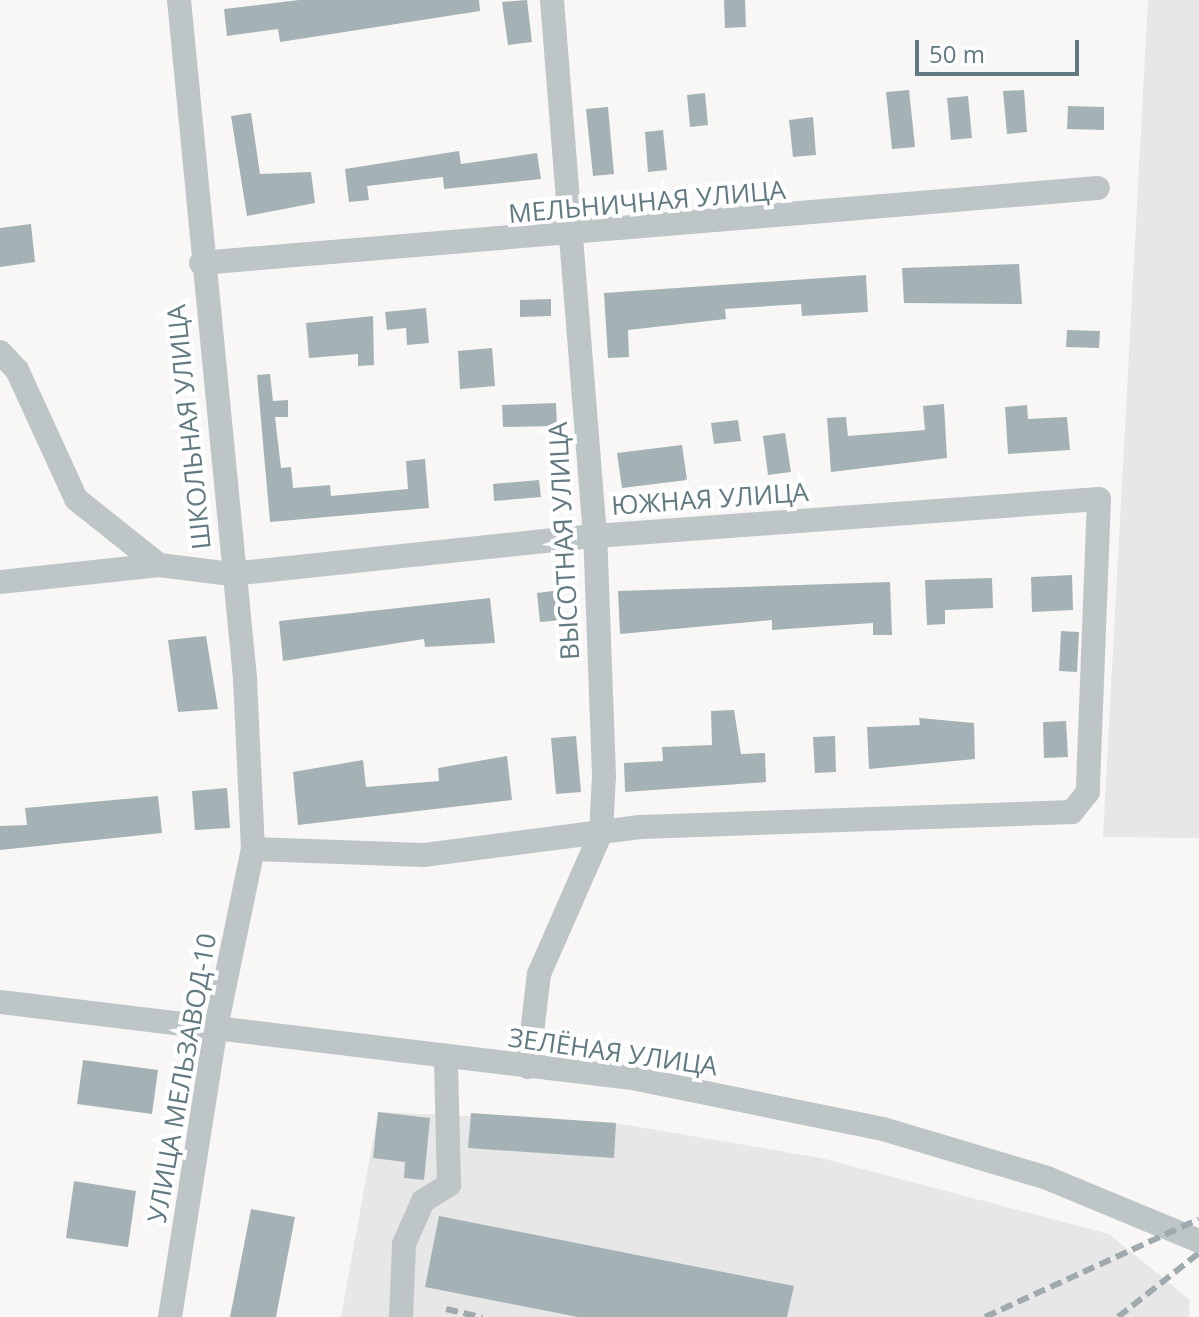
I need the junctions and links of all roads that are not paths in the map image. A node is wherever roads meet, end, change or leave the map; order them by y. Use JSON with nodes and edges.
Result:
{"nodes":[{"id":1,"x":179,"y":0,"type":"edge"},
{"id":2,"x":552,"y":0,"type":"edge"},
{"id":3,"x":1098,"y":188,"type":"dead end"},
{"id":4,"x":572,"y":238,"type":"junction"},
{"id":5,"x":201,"y":263,"type":"junction"},
{"id":6,"x":0,"y":352,"type":"edge"},
{"id":7,"x":595,"y":536,"type":"junction"},
{"id":8,"x":159,"y":565,"type":"junction"},
{"id":9,"x":231,"y":574,"type":"junction"},
{"id":10,"x":0,"y":582,"type":"edge"},
{"id":11,"x":601,"y":833,"type":"junction"},
{"id":12,"x":253,"y":849,"type":"junction"},
{"id":13,"x":0,"y":1002,"type":"edge"},
{"id":14,"x":215,"y":1032,"type":"junction"},
{"id":15,"x":446,"y":1058,"type":"junction"},
{"id":16,"x":528,"y":1067,"type":"junction"},
{"id":17,"x":1199,"y":1241,"type":"edge"},
{"id":18,"x":170,"y":1317,"type":"edge"},
{"id":19,"x":401,"y":1317,"type":"edge"}],
"edges":[{"from":1,"to":5,"type":"street","name":"ШКОЛЬНАЯ УЛИЦА"},
{"from":2,"to":4,"type":"street","name":"ВЫСОТНАЯ УЛИЦА"},
{"from":3,"to":4,"type":"street","name":"МЕЛЬНИЧНАЯ УЛИЦА"},
{"from":4,"to":5,"type":"street","name":"МЕЛЬНИЧНАЯ УЛИЦА"},
{"from":4,"to":7,"type":"street","name":"ВЫСОТНАЯ УЛИЦА"},
{"from":5,"to":9,"type":"street","name":"ШКОЛЬНАЯ УЛИЦА"},
{"from":6,"to":8,"type":"street"},
{"from":7,"to":9,"type":"street","name":"ЮЖНАЯ УЛИЦА"},
{"from":7,"to":11,"type":"street","name":"ВЫСОТНАЯ УЛИЦА"},
{"from":7,"to":11,"type":"street","name":"ЮЖНАЯ УЛИЦА"},
{"from":8,"to":9,"type":"street","name":"ЮЖНАЯ УЛИЦА"},
{"from":8,"to":10,"type":"street","name":"ЮЖНАЯ УЛИЦА"},
{"from":9,"to":12,"type":"street","name":"ШКОЛЬНАЯ УЛИЦА"},
{"from":11,"to":12,"type":"street"},
{"from":11,"to":16,"type":"street","name":"ВЫСОТНАЯ УЛИЦА"},
{"from":12,"to":14,"type":"street","name":"УЛИЦА МЕЛЬЗАВОД-10"},
{"from":13,"to":14,"type":"street","name":"ЗЕЛЁНАЯ УЛИЦА"},
{"from":14,"to":15,"type":"street","name":"ЗЕЛЁНАЯ УЛИЦА"},
{"from":14,"to":18,"type":"street","name":"УЛИЦА МЕЛЬЗАВОД-10"},
{"from":15,"to":16,"type":"street","name":"ЗЕЛЁНАЯ УЛИЦА"},
{"from":15,"to":19,"type":"street"},
{"from":16,"to":17,"type":"street","name":"ЗЕЛЁНАЯ УЛИЦА"}]}
